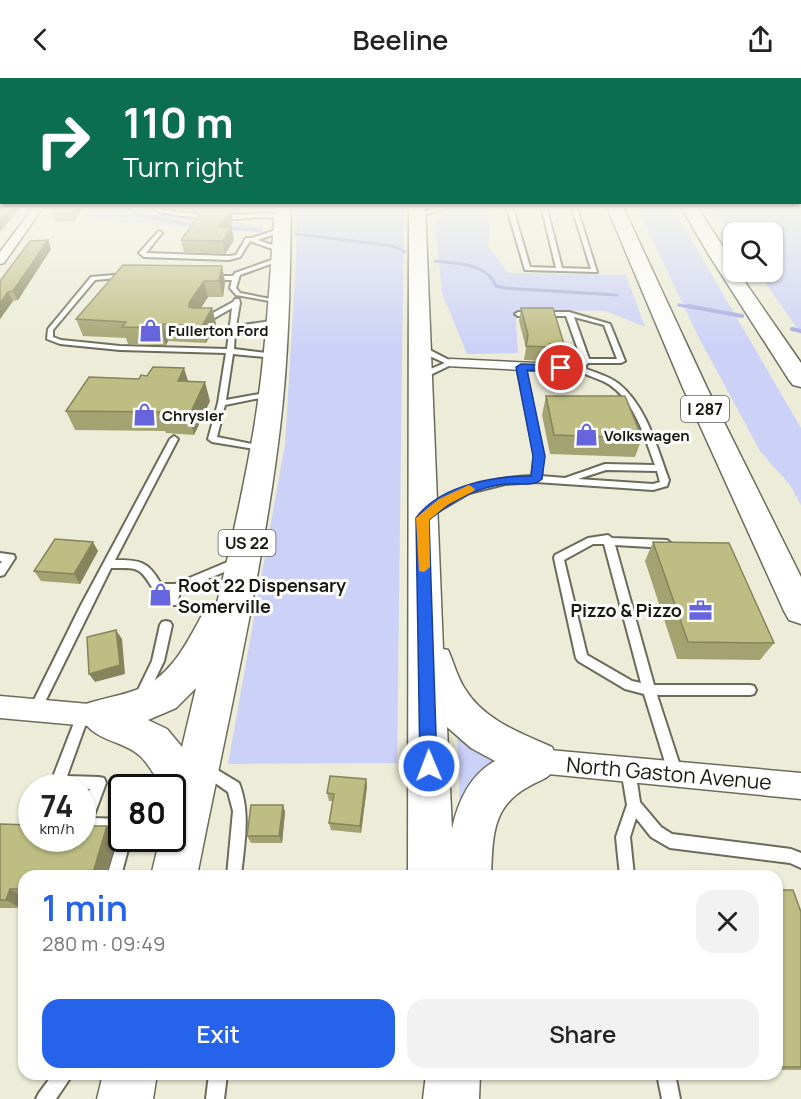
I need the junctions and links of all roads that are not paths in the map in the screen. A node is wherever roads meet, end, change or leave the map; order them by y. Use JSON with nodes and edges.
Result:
{"nodes":[{"id":1,"x":142,"y":253,"type":"edge"},
{"id":2,"x":240,"y":253,"type":"edge"},
{"id":3,"x":261,"y":253,"type":"edge"},
{"id":4,"x":281,"y":253,"type":"edge"},
{"id":5,"x":418,"y":253,"type":"edge"},
{"id":6,"x":523,"y":253,"type":"edge"},
{"id":7,"x":555,"y":253,"type":"edge"},
{"id":8,"x":589,"y":253,"type":"edge"},
{"id":9,"x":635,"y":253,"type":"edge"},
{"id":10,"x":717,"y":253,"type":"edge"},
{"id":11,"x":559,"y":270,"type":"junction"},
{"id":12,"x":136,"y":277,"type":"edge"},
{"id":13,"x":235,"y":278,"type":"junction"},
{"id":14,"x":204,"y":279,"type":"edge"},
{"id":15,"x":238,"y":294,"type":"junction"},
{"id":16,"x":237,"y":303,"type":"junction"},
{"id":17,"x":278,"y":312,"type":"junction"},
{"id":18,"x":518,"y":314,"type":"dead end"},
{"id":19,"x":569,"y":314,"type":"junction"},
{"id":20,"x":198,"y":321,"type":"edge"},
{"id":21,"x":232,"y":329,"type":"junction"},
{"id":22,"x":230,"y":351,"type":"junction"},
{"id":23,"x":275,"y":356,"type":"junction"},
{"id":24,"x":419,"y":363,"type":"junction"},
{"id":25,"x":451,"y":363,"type":"junction"},
{"id":26,"x":583,"y":365,"type":"junction"},
{"id":27,"x":521,"y":367,"type":"junction"},
{"id":28,"x":801,"y":380,"type":"edge"},
{"id":29,"x":271,"y":394,"type":"junction"},
{"id":30,"x":222,"y":403,"type":"junction"},
{"id":31,"x":174,"y":439,"type":"dead end"},
{"id":32,"x":264,"y":448,"type":"junction"},
{"id":33,"x":660,"y":468,"type":"junction"},
{"id":34,"x":536,"y":479,"type":"junction"},
{"id":35,"x":566,"y":481,"type":"junction"},
{"id":36,"x":422,"y":518,"type":"junction"},
{"id":37,"x":608,"y":539,"type":"junction"},
{"id":38,"x":679,"y":544,"type":"edge"},
{"id":39,"x":0,"y":557,"type":"edge"},
{"id":40,"x":108,"y":564,"type":"junction"},
{"id":41,"x":241,"y":569,"type":"junction"},
{"id":42,"x":0,"y":572,"type":"edge"},
{"id":43,"x":176,"y":588,"type":"junction"},
{"id":44,"x":172,"y":602,"type":"dead end"},
{"id":45,"x":801,"y":611,"type":"edge"},
{"id":46,"x":166,"y":625,"type":"dead end"},
{"id":47,"x":426,"y":633,"type":"junction"},
{"id":48,"x":173,"y":668,"type":"junction"},
{"id":49,"x":650,"y":690,"type":"junction"},
{"id":50,"x":750,"y":690,"type":"dead end"},
{"id":51,"x":0,"y":707,"type":"edge"},
{"id":52,"x":35,"y":710,"type":"junction"},
{"id":53,"x":106,"y":714,"type":"junction"},
{"id":54,"x":538,"y":761,"type":"junction"},
{"id":55,"x":198,"y":764,"type":"junction"},
{"id":56,"x":628,"y":769,"type":"junction"},
{"id":57,"x":64,"y":774,"type":"edge"},
{"id":58,"x":173,"y":774,"type":"edge"},
{"id":59,"x":676,"y":775,"type":"junction"},
{"id":60,"x":801,"y":786,"type":"edge"},
{"id":61,"x":186,"y":794,"type":"edge"},
{"id":62,"x":634,"y":806,"type":"junction"},
{"id":63,"x":120,"y":852,"type":"edge"},
{"id":64,"x":176,"y":852,"type":"edge"},
{"id":65,"x":801,"y":861,"type":"edge"},
{"id":66,"x":116,"y":870,"type":"edge"},
{"id":67,"x":175,"y":870,"type":"edge"},
{"id":68,"x":235,"y":870,"type":"edge"},
{"id":69,"x":431,"y":870,"type":"edge"},
{"id":70,"x":469,"y":870,"type":"edge"},
{"id":71,"x":626,"y":870,"type":"edge"},
{"id":72,"x":59,"y":1080,"type":"edge"},
{"id":73,"x":129,"y":1080,"type":"edge"},
{"id":74,"x":217,"y":1080,"type":"edge"},
{"id":75,"x":435,"y":1080,"type":"edge"},
{"id":76,"x":453,"y":1080,"type":"edge"},
{"id":77,"x":667,"y":1080,"type":"edge"},
{"id":78,"x":45,"y":1099,"type":"edge"},
{"id":79,"x":125,"y":1099,"type":"edge"},
{"id":80,"x":215,"y":1099,"type":"edge"},
{"id":81,"x":436,"y":1099,"type":"edge"},
{"id":82,"x":451,"y":1099,"type":"edge"},
{"id":83,"x":671,"y":1099,"type":"edge"}],
"edges":[{"from":1,"to":2,"type":"lane"},
{"from":3,"to":13,"type":"lane"},
{"from":4,"to":17,"type":"highway","number":"US 22"},
{"from":5,"to":24,"type":"highway"},
{"from":6,"to":11,"type":"lane"},
{"from":7,"to":11,"type":"lane"},
{"from":8,"to":11,"type":"lane"},
{"from":9,"to":45,"type":"highway","number":"I 287"},
{"from":10,"to":28,"type":"highway"},
{"from":12,"to":22,"type":"lane"},
{"from":13,"to":14,"type":"lane"},
{"from":13,"to":15,"type":"lane"},
{"from":15,"to":16,"type":"lane"},
{"from":15,"to":17,"type":"lane"},
{"from":16,"to":20,"type":"lane"},
{"from":16,"to":21,"type":"lane"},
{"from":17,"to":21,"type":"lane"},
{"from":17,"to":23,"type":"highway","number":"US 22"},
{"from":18,"to":19,"type":"lane"},
{"from":19,"to":26,"type":"lane"},
{"from":19,"to":26,"type":"lane"},
{"from":21,"to":22,"type":"lane"},
{"from":22,"to":23,"type":"lane"},
{"from":22,"to":30,"type":"lane"},
{"from":23,"to":29,"type":"highway","number":"US 22"},
{"from":24,"to":25,"type":"lane"},
{"from":24,"to":25,"type":"lane"},
{"from":24,"to":36,"type":"highway"},
{"from":25,"to":27,"type":"street"},
{"from":26,"to":27,"type":"street"},
{"from":26,"to":33,"type":"lane"},
{"from":27,"to":34,"type":"lane"},
{"from":29,"to":30,"type":"lane"},
{"from":29,"to":32,"type":"highway","number":"US 22"},
{"from":30,"to":32,"type":"lane"},
{"from":31,"to":40,"type":"lane"},
{"from":32,"to":41,"type":"highway","number":"US 22"},
{"from":33,"to":35,"type":"lane"},
{"from":33,"to":35,"type":"lane"},
{"from":34,"to":35,"type":"lane"},
{"from":34,"to":36,"type":"lane"},
{"from":36,"to":47,"type":"highway"},
{"from":37,"to":38,"type":"lane"},
{"from":37,"to":49,"type":"lane"},
{"from":37,"to":49,"type":"lane"},
{"from":39,"to":42,"type":"lane"},
{"from":40,"to":43,"type":"lane"},
{"from":40,"to":52,"type":"lane"},
{"from":41,"to":43,"type":"lane"},
{"from":41,"to":48,"type":"highway"},
{"from":41,"to":55,"type":"highway","number":"US 22"},
{"from":43,"to":44,"type":"lane"},
{"from":46,"to":48,"type":"lane"},
{"from":47,"to":54,"type":"highway"},
{"from":47,"to":69,"type":"highway"},
{"from":48,"to":53,"type":"highway"},
{"from":49,"to":50,"type":"lane"},
{"from":49,"to":59,"type":"lane"},
{"from":51,"to":52,"type":"street"},
{"from":52,"to":53,"type":"street"},
{"from":53,"to":57,"type":"lane"},
{"from":53,"to":58,"type":"highway"},
{"from":54,"to":56,"type":"street","name":"North Gaston Avenue"},
{"from":54,"to":70,"type":"highway"},
{"from":55,"to":61,"type":"highway","number":"US 22"},
{"from":55,"to":68,"type":"lane"},
{"from":56,"to":59,"type":"street","name":"North Gaston Avenue"},
{"from":56,"to":62,"type":"lane"},
{"from":59,"to":60,"type":"street","name":"North Gaston Avenue"},
{"from":62,"to":65,"type":"lane"},
{"from":62,"to":71,"type":"lane"},
{"from":63,"to":66,"type":"lane"},
{"from":64,"to":67,"type":"highway","number":"US 22"},
{"from":72,"to":78,"type":"lane"},
{"from":73,"to":79,"type":"highway"},
{"from":74,"to":80,"type":"lane"},
{"from":75,"to":81,"type":"highway"},
{"from":76,"to":82,"type":"highway"},
{"from":77,"to":83,"type":"lane"}]}
